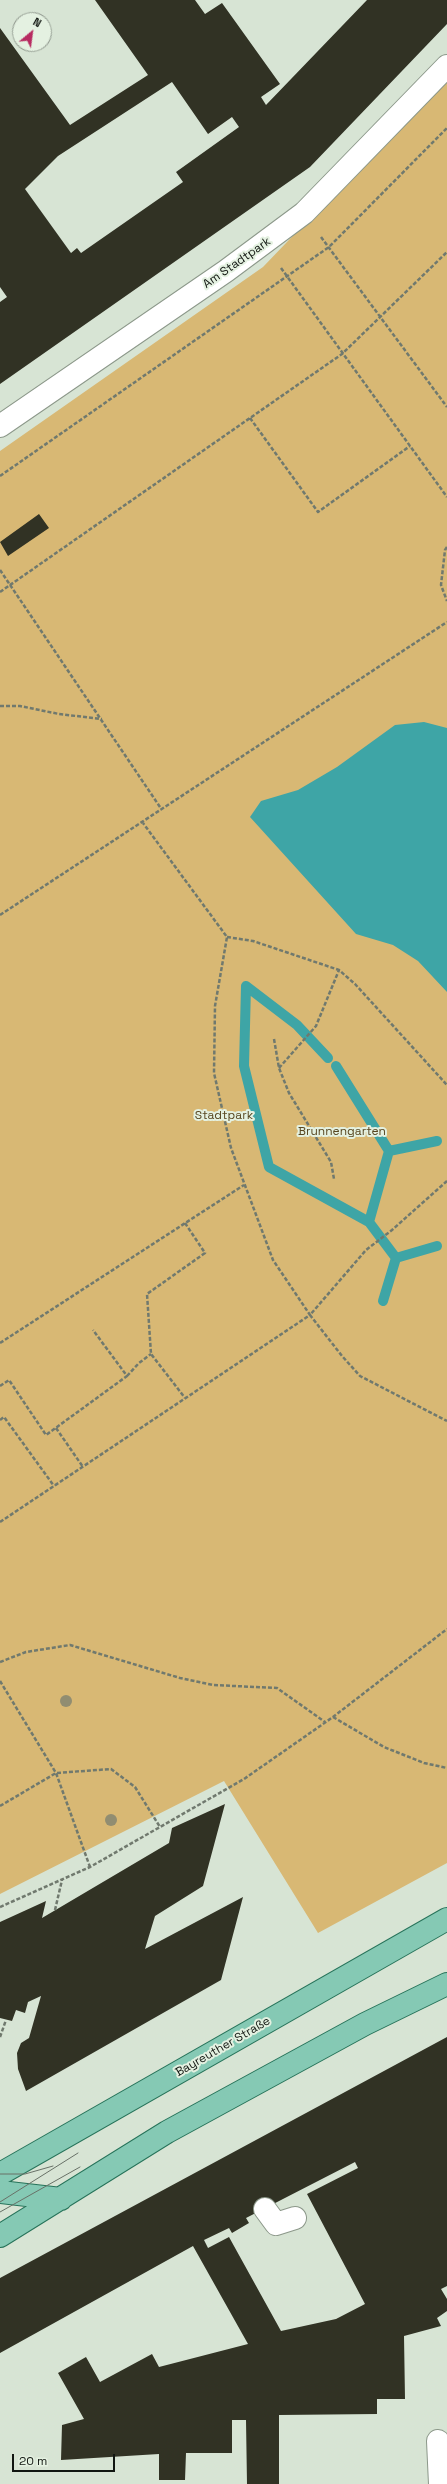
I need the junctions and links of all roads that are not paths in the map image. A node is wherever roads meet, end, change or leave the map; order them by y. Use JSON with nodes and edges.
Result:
{"nodes":[{"id":1,"x":447,"y":66,"type":"edge"},
{"id":2,"x":0,"y":426,"type":"edge"},
{"id":3,"x":447,"y":1919,"type":"edge"},
{"id":4,"x":447,"y":1984,"type":"edge"},
{"id":5,"x":0,"y":2174,"type":"edge"},
{"id":6,"x":0,"y":2192,"type":"edge"},
{"id":7,"x":61,"y":2199,"type":"junction"},
{"id":8,"x":266,"y":2209,"type":"dead end"},
{"id":9,"x":295,"y":2218,"type":"dead end"},
{"id":10,"x":0,"y":2236,"type":"edge"},
{"id":11,"x":438,"y":2441,"type":"dead end"},
{"id":12,"x":440,"y":2484,"type":"edge"}],
"edges":[{"from":1,"to":2,"type":"street","name":"Am Stadtpark"},
{"from":3,"to":5,"type":"main road","name":"Bayreuther Straße"},
{"from":4,"to":7,"type":"main road"},
{"from":6,"to":7,"type":"main road"},
{"from":7,"to":10,"type":"main road"},
{"from":8,"to":9,"type":"street"},
{"from":11,"to":12,"type":"street"}]}
